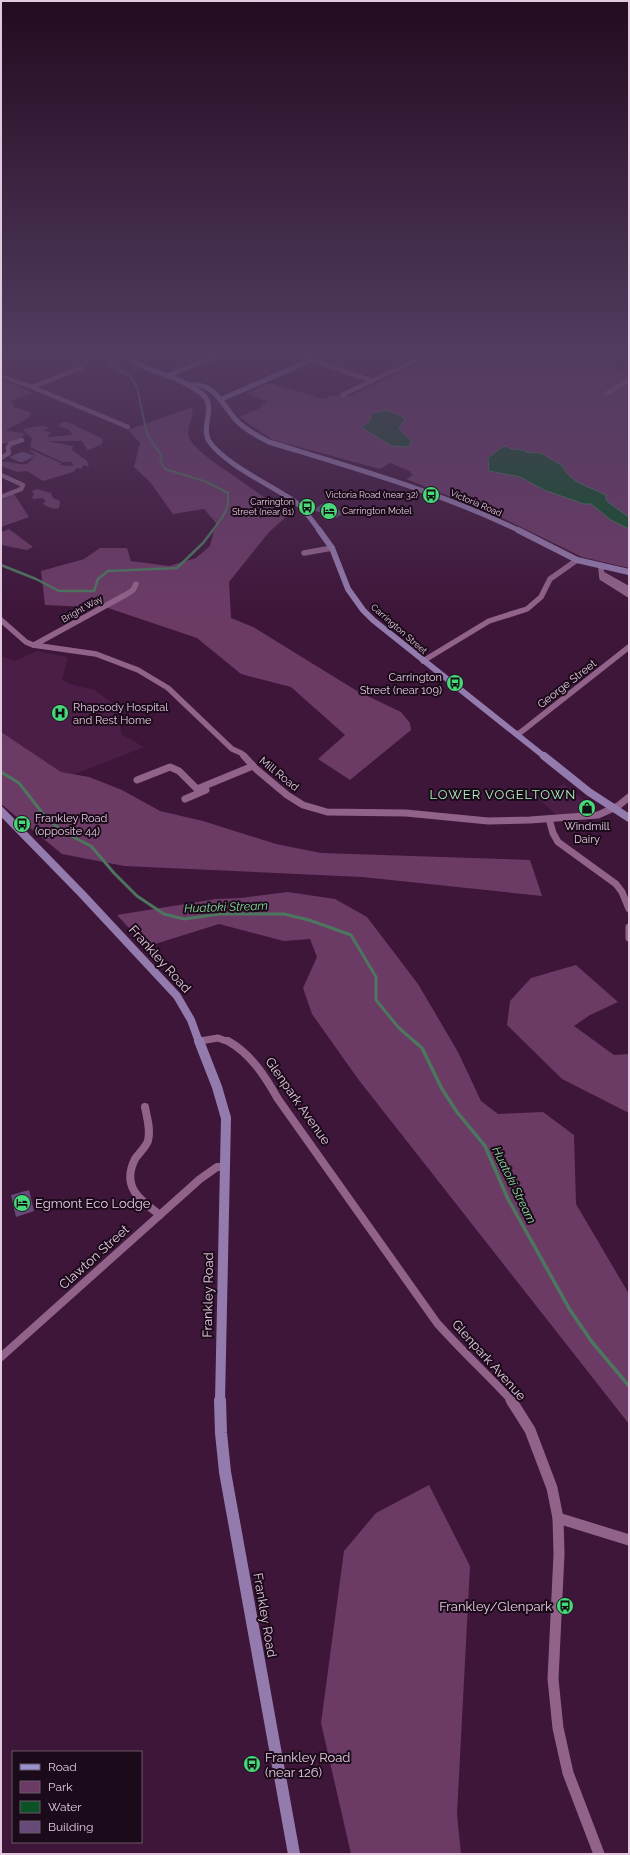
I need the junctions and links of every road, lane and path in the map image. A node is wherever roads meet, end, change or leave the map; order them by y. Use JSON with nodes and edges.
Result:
{"nodes":[{"id":1,"x":208,"y":439,"type":"edge"},
{"id":2,"x":263,"y":439,"type":"edge"},
{"id":3,"x":22,"y":440,"type":"dead end"},
{"id":4,"x":1,"y":458,"type":"edge"},
{"id":5,"x":1,"y":475,"type":"edge"},
{"id":6,"x":1,"y":497,"type":"edge"},
{"id":7,"x":332,"y":548,"type":"junction"},
{"id":8,"x":304,"y":553,"type":"dead end"},
{"id":9,"x":577,"y":560,"type":"junction"},
{"id":10,"x":603,"y":566,"type":"junction"},
{"id":11,"x":629,"y":572,"type":"edge"},
{"id":12,"x":602,"y":574,"type":"junction"},
{"id":13,"x":136,"y":584,"type":"dead end"},
{"id":14,"x":629,"y":589,"type":"edge"},
{"id":15,"x":629,"y":595,"type":"edge"},
{"id":16,"x":1,"y":620,"type":"edge"},
{"id":17,"x":33,"y":645,"type":"junction"},
{"id":18,"x":629,"y":648,"type":"edge"},
{"id":19,"x":423,"y":661,"type":"junction"},
{"id":20,"x":516,"y":734,"type":"junction"},
{"id":21,"x":254,"y":768,"type":"junction"},
{"id":22,"x":137,"y":780,"type":"dead end"},
{"id":23,"x":629,"y":797,"type":"edge"},
{"id":24,"x":185,"y":799,"type":"dead end"},
{"id":25,"x":613,"y":809,"type":"junction"},
{"id":26,"x":1,"y":811,"type":"edge"},
{"id":27,"x":629,"y":818,"type":"edge"},
{"id":28,"x":549,"y":819,"type":"junction"},
{"id":29,"x":629,"y":909,"type":"edge"},
{"id":30,"x":629,"y":927,"type":"edge"},
{"id":31,"x":629,"y":938,"type":"edge"},
{"id":32,"x":200,"y":1042,"type":"junction"},
{"id":33,"x":145,"y":1107,"type":"dead end"},
{"id":34,"x":225,"y":1167,"type":"junction"},
{"id":35,"x":160,"y":1215,"type":"junction"},
{"id":36,"x":1,"y":1357,"type":"edge"},
{"id":37,"x":558,"y":1518,"type":"junction"},
{"id":38,"x":629,"y":1540,"type":"edge"},
{"id":39,"x":294,"y":1854,"type":"edge"},
{"id":40,"x":599,"y":1854,"type":"edge"}],
"edges":[{"from":1,"to":7,"type":"street","name":"Carrington Street"},
{"from":2,"to":9,"type":"street","name":"Victoria Road"},
{"from":3,"to":4,"type":"street"},
{"from":5,"to":6,"type":"street"},
{"from":7,"to":8,"type":"street"},
{"from":7,"to":19,"type":"street","name":"Carrington Street"},
{"from":9,"to":10,"type":"street","name":"Victoria Road"},
{"from":9,"to":19,"type":"street"},
{"from":10,"to":11,"type":"street","name":"Victoria Road"},
{"from":10,"to":12,"type":"street"},
{"from":12,"to":14,"type":"street"},
{"from":12,"to":15,"type":"street"},
{"from":13,"to":17,"type":"street","name":"Bright Way"},
{"from":16,"to":17,"type":"street","name":"Mill Road"},
{"from":17,"to":21,"type":"street","name":"Mill Road"},
{"from":18,"to":20,"type":"street","name":"George Street"},
{"from":19,"to":20,"type":"street","name":"Carrington Street"},
{"from":20,"to":25,"type":"street","name":"Carrington Street"},
{"from":21,"to":22,"type":"street"},
{"from":21,"to":24,"type":"street"},
{"from":21,"to":28,"type":"street","name":"Mill Road"},
{"from":23,"to":25,"type":"street","name":"Mill Road"},
{"from":25,"to":27,"type":"street","name":"Carrington Street"},
{"from":25,"to":28,"type":"street","name":"Mill Road"},
{"from":26,"to":32,"type":"street","name":"Frankley Road"},
{"from":28,"to":29,"type":"street"},
{"from":30,"to":31,"type":"street"},
{"from":32,"to":34,"type":"street","name":"Frankley Road"},
{"from":32,"to":37,"type":"street","name":"Glenpark Avenue"},
{"from":33,"to":35,"type":"street"},
{"from":34,"to":35,"type":"street","name":"Clawton Street"},
{"from":34,"to":39,"type":"street","name":"Frankley Road"},
{"from":35,"to":36,"type":"street","name":"Clawton Street"},
{"from":37,"to":38,"type":"street"},
{"from":37,"to":40,"type":"street","name":"Glenpark Avenue"}]}
